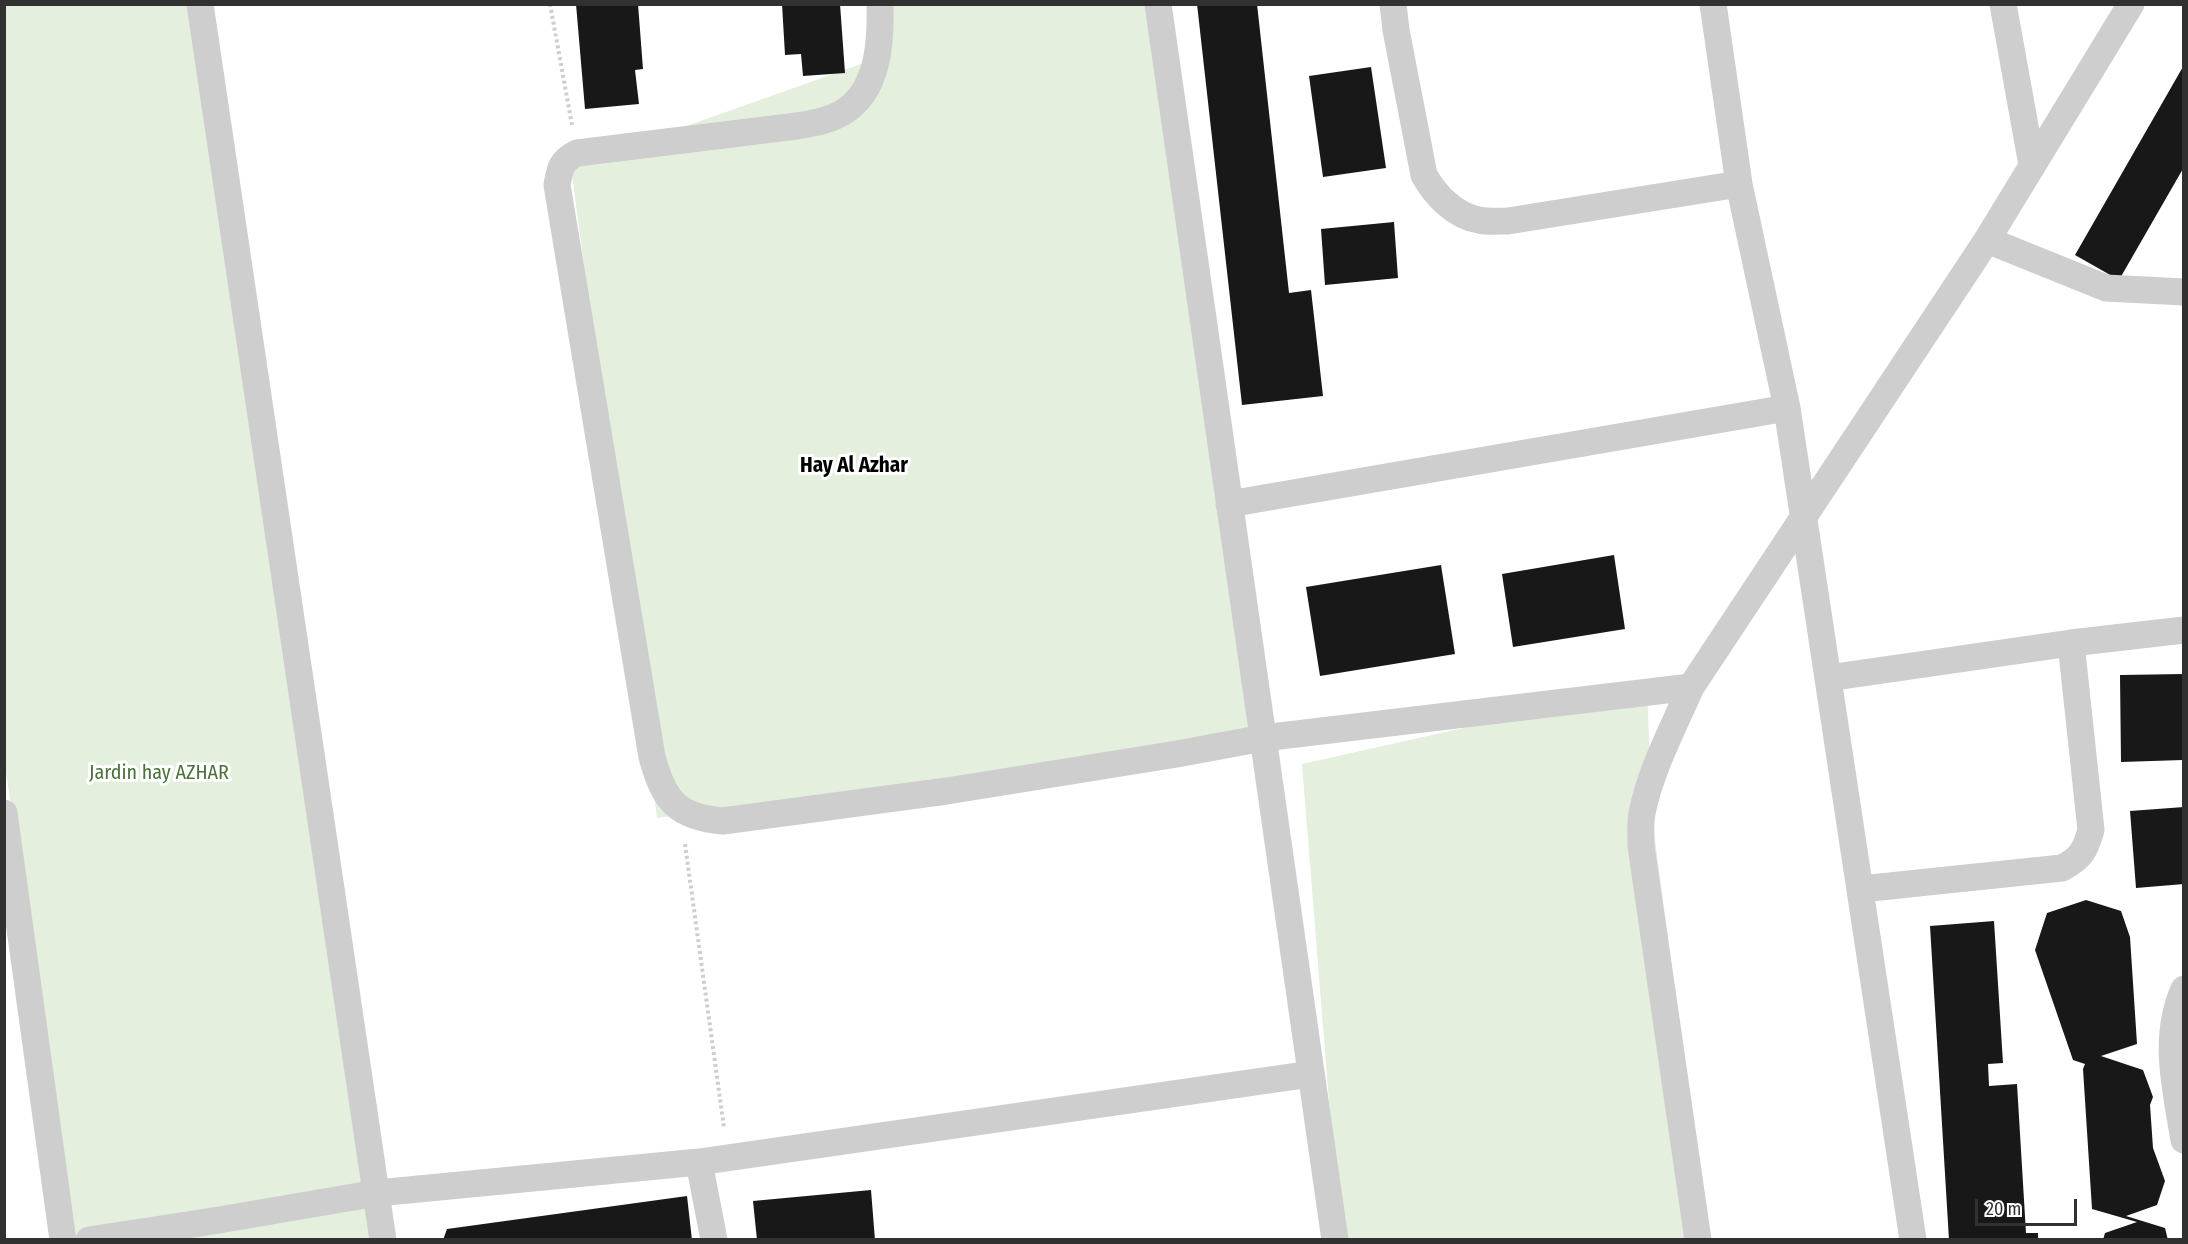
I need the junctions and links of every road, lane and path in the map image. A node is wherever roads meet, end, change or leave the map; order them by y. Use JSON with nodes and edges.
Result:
{"nodes":[{"id":1,"x":200,"y":4,"type":"edge"},
{"id":2,"x":550,"y":4,"type":"edge"},
{"id":3,"x":880,"y":4,"type":"edge"},
{"id":4,"x":1158,"y":4,"type":"edge"},
{"id":5,"x":1393,"y":4,"type":"edge"},
{"id":6,"x":1713,"y":4,"type":"edge"},
{"id":7,"x":2003,"y":4,"type":"edge"},
{"id":8,"x":2131,"y":4,"type":"edge"},
{"id":9,"x":577,"y":153,"type":"junction"},
{"id":10,"x":2032,"y":165,"type":"junction"},
{"id":11,"x":1739,"y":183,"type":"junction"},
{"id":12,"x":1987,"y":240,"type":"junction"},
{"id":13,"x":2184,"y":292,"type":"edge"},
{"id":14,"x":1787,"y":408,"type":"junction"},
{"id":15,"x":1229,"y":504,"type":"junction"},
{"id":16,"x":1804,"y":517,"type":"junction"},
{"id":17,"x":2184,"y":630,"type":"edge"},
{"id":18,"x":2071,"y":644,"type":"junction"},
{"id":19,"x":1828,"y":678,"type":"junction"},
{"id":20,"x":1691,"y":687,"type":"junction"},
{"id":21,"x":1263,"y":738,"type":"junction"},
{"id":22,"x":681,"y":810,"type":"junction"},
{"id":23,"x":4,"y":813,"type":"edge"},
{"id":24,"x":1861,"y":889,"type":"junction"},
{"id":25,"x":2184,"y":989,"type":"edge"},
{"id":26,"x":1311,"y":1074,"type":"junction"},
{"id":27,"x":2184,"y":1140,"type":"edge"},
{"id":28,"x":728,"y":1158,"type":"junction"},
{"id":29,"x":699,"y":1162,"type":"junction"},
{"id":30,"x":377,"y":1193,"type":"junction"},
{"id":31,"x":63,"y":1239,"type":"edge"},
{"id":32,"x":89,"y":1239,"type":"edge"},
{"id":33,"x":383,"y":1239,"type":"edge"},
{"id":34,"x":714,"y":1239,"type":"edge"},
{"id":35,"x":1335,"y":1239,"type":"edge"},
{"id":36,"x":1698,"y":1239,"type":"edge"},
{"id":37,"x":1913,"y":1239,"type":"edge"}],
"edges":[{"from":1,"to":30,"type":"street"},
{"from":2,"to":9,"type":"path"},
{"from":3,"to":9,"type":"street"},
{"from":4,"to":15,"type":"street"},
{"from":5,"to":11,"type":"street"},
{"from":6,"to":11,"type":"street"},
{"from":7,"to":10,"type":"street"},
{"from":8,"to":10,"type":"street"},
{"from":9,"to":22,"type":"street"},
{"from":10,"to":12,"type":"street"},
{"from":11,"to":14,"type":"street"},
{"from":12,"to":13,"type":"street"},
{"from":12,"to":16,"type":"street"},
{"from":14,"to":15,"type":"street"},
{"from":14,"to":16,"type":"street"},
{"from":15,"to":21,"type":"street"},
{"from":16,"to":19,"type":"street"},
{"from":16,"to":20,"type":"street"},
{"from":17,"to":18,"type":"street"},
{"from":18,"to":19,"type":"street"},
{"from":18,"to":24,"type":"street"},
{"from":19,"to":24,"type":"street"},
{"from":20,"to":21,"type":"street"},
{"from":20,"to":36,"type":"street"},
{"from":21,"to":22,"type":"street"},
{"from":21,"to":26,"type":"street"},
{"from":22,"to":28,"type":"path"},
{"from":23,"to":31,"type":"street"},
{"from":24,"to":37,"type":"street"},
{"from":25,"to":27,"type":"street"},
{"from":26,"to":28,"type":"street"},
{"from":26,"to":35,"type":"street"},
{"from":28,"to":29,"type":"street"},
{"from":29,"to":30,"type":"street"},
{"from":29,"to":34,"type":"street"},
{"from":30,"to":32,"type":"street"},
{"from":30,"to":33,"type":"street"}]}
